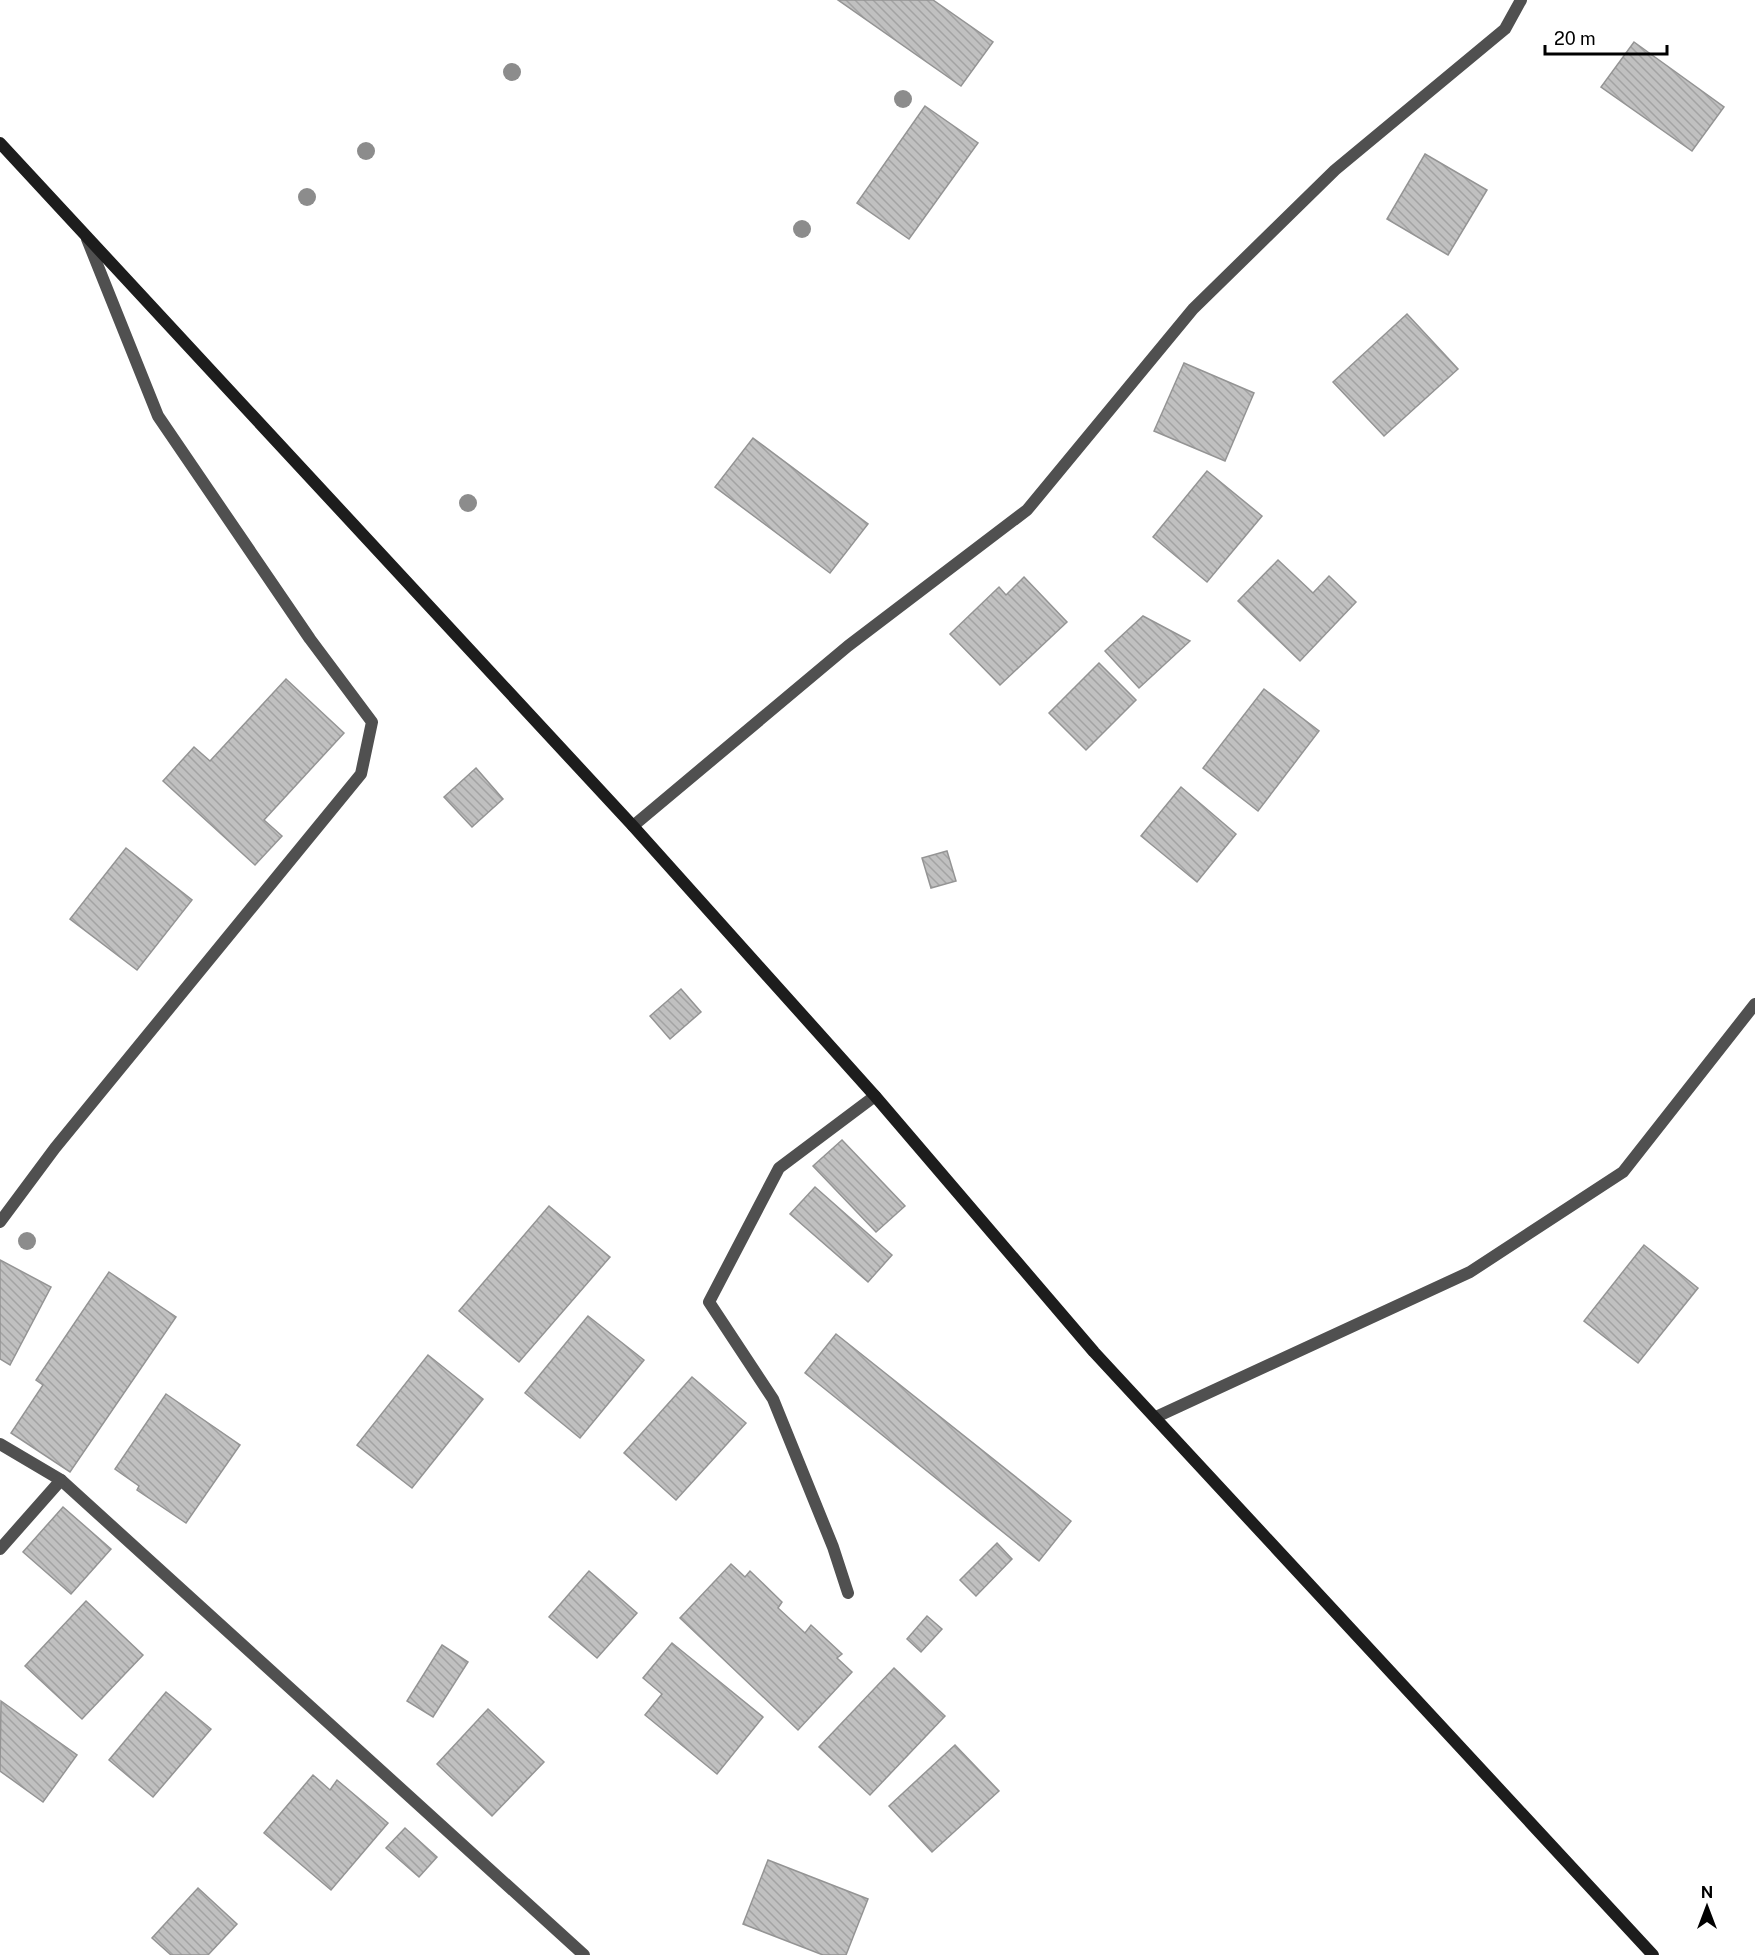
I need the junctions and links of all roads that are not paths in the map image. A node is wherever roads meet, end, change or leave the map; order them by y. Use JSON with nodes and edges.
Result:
{"nodes":[{"id":1,"x":1521,"y":0,"type":"edge"},
{"id":2,"x":0,"y":143,"type":"edge"},
{"id":3,"x":85,"y":233,"type":"junction"},
{"id":4,"x":633,"y":826,"type":"junction"},
{"id":5,"x":1755,"y":1004,"type":"edge"},
{"id":6,"x":875,"y":1096,"type":"junction"},
{"id":7,"x":0,"y":1222,"type":"edge"},
{"id":8,"x":1156,"y":1417,"type":"junction"},
{"id":9,"x":0,"y":1444,"type":"edge"},
{"id":10,"x":61,"y":1480,"type":"junction"},
{"id":11,"x":0,"y":1550,"type":"edge"},
{"id":12,"x":848,"y":1593,"type":"dead end"},
{"id":13,"x":584,"y":1955,"type":"edge"},
{"id":14,"x":1653,"y":1955,"type":"edge"}],
"edges":[{"from":1,"to":4,"type":"street"},
{"from":2,"to":3,"type":"street"},
{"from":3,"to":4,"type":"street"},
{"from":3,"to":7,"type":"street"},
{"from":4,"to":6,"type":"street"},
{"from":5,"to":8,"type":"street"},
{"from":6,"to":8,"type":"street"},
{"from":6,"to":12,"type":"street"},
{"from":8,"to":14,"type":"street"},
{"from":9,"to":10,"type":"street"},
{"from":10,"to":11,"type":"street"},
{"from":10,"to":13,"type":"street"}]}
